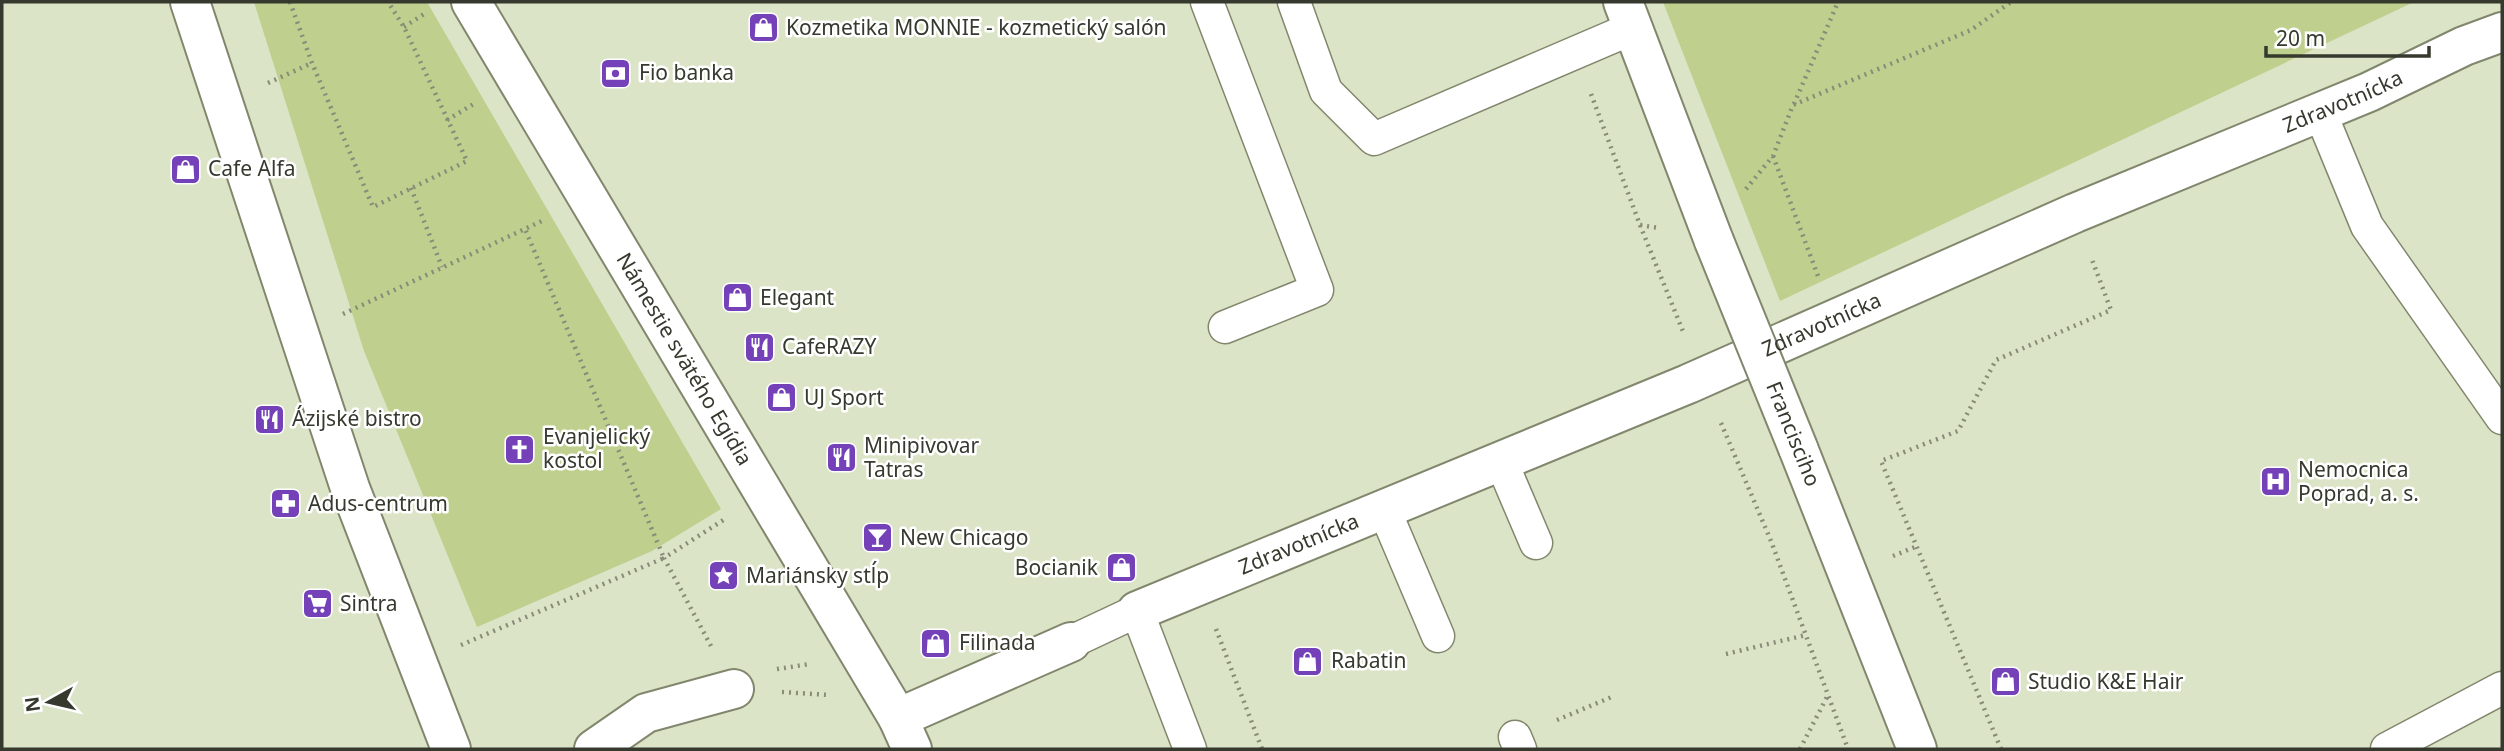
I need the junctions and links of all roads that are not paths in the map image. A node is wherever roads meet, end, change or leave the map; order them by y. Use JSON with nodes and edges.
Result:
{"nodes":[{"id":1,"x":190,"y":2,"type":"edge"},
{"id":2,"x":471,"y":2,"type":"edge"},
{"id":3,"x":1208,"y":2,"type":"edge"},
{"id":4,"x":1294,"y":2,"type":"edge"},
{"id":5,"x":1628,"y":15,"type":"edge"},
{"id":6,"x":2502,"y":32,"type":"edge"},
{"id":7,"x":2320,"y":112,"type":"junction"},
{"id":8,"x":1225,"y":327,"type":"dead end"},
{"id":9,"x":2502,"y":418,"type":"edge"},
{"id":10,"x":1501,"y":461,"type":"junction"},
{"id":11,"x":1384,"y":509,"type":"junction"},
{"id":12,"x":1536,"y":543,"type":"dead end"},
{"id":13,"x":1138,"y":611,"type":"junction"},
{"id":14,"x":1438,"y":636,"type":"dead end"},
{"id":15,"x":1071,"y":642,"type":"joint"},
{"id":16,"x":731,"y":683,"type":"road end"},
{"id":17,"x":2502,"y":688,"type":"edge"},
{"id":18,"x":905,"y":734,"type":"edge"},
{"id":19,"x":450,"y":749,"type":"edge"},
{"id":20,"x":594,"y":749,"type":"edge"},
{"id":21,"x":1190,"y":749,"type":"edge"},
{"id":22,"x":1917,"y":749,"type":"edge"},
{"id":23,"x":2388,"y":749,"type":"edge"}],
"edges":[{"from":1,"to":19,"type":"street"},
{"from":2,"to":18,"type":"street","name":"Námestie svätého Egídia"},
{"from":3,"to":8,"type":"lane"},
{"from":4,"to":5,"type":"lane"},
{"from":5,"to":22,"type":"street","name":"Francisciho","bridge":true},
{"from":6,"to":7,"type":"street","name":"Zdravotnícka"},
{"from":7,"to":9,"type":"lane"},
{"from":7,"to":10,"type":"street","name":"Zdravotnícka"},
{"from":10,"to":11,"type":"street","name":"Zdravotnícka"},
{"from":10,"to":12,"type":"lane"},
{"from":11,"to":13,"type":"street","name":"Zdravotnícka"},
{"from":11,"to":14,"type":"lane"},
{"from":13,"to":15,"type":"lane"},
{"from":13,"to":21,"type":"lane"},
{"from":15,"to":18,"type":"street"},
{"from":16,"to":20,"type":"street"},
{"from":17,"to":23,"type":"lane"}]}
